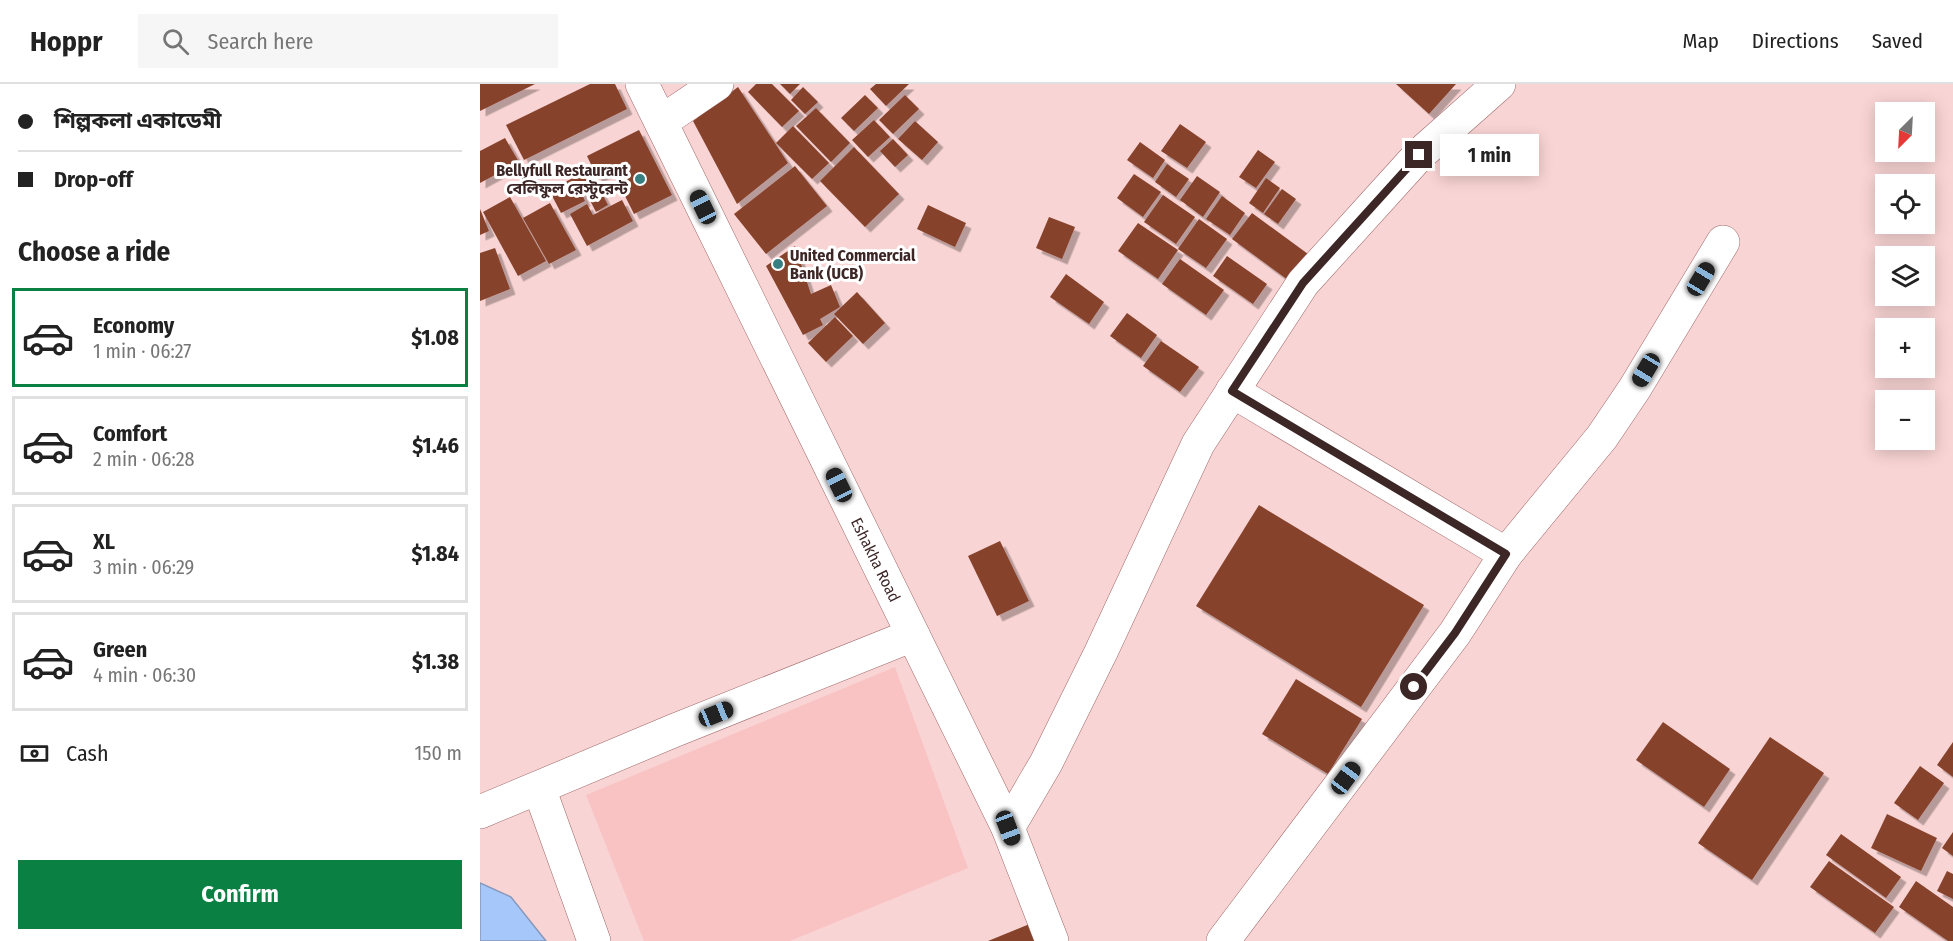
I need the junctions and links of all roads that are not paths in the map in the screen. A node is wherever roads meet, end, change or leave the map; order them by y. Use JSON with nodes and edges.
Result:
{"nodes":[{"id":1,"x":642,"y":84,"type":"edge"},
{"id":2,"x":717,"y":84,"type":"edge"},
{"id":3,"x":1499,"y":84,"type":"edge"},
{"id":4,"x":661,"y":122,"type":"junction"},
{"id":5,"x":1723,"y":242,"type":"dead end"},
{"id":6,"x":1232,"y":391,"type":"junction"},
{"id":7,"x":1506,"y":554,"type":"junction"},
{"id":8,"x":913,"y":635,"type":"junction"},
{"id":9,"x":538,"y":788,"type":"junction"},
{"id":10,"x":485,"y":810,"type":"edge"},
{"id":11,"x":1008,"y":828,"type":"junction"},
{"id":12,"x":594,"y":941,"type":"edge"},
{"id":13,"x":1052,"y":941,"type":"edge"},
{"id":14,"x":1223,"y":941,"type":"edge"}],
"edges":[{"from":1,"to":4,"type":"street","name":"Eshakha Road"},
{"from":2,"to":4,"type":"street"},
{"from":3,"to":6,"type":"street"},
{"from":4,"to":8,"type":"street","name":"Eshakha Road"},
{"from":5,"to":7,"type":"street"},
{"from":6,"to":7,"type":"street"},
{"from":6,"to":11,"type":"street"},
{"from":7,"to":14,"type":"street"},
{"from":8,"to":9,"type":"street"},
{"from":8,"to":11,"type":"street","name":"Eshakha Road"},
{"from":9,"to":10,"type":"street"},
{"from":9,"to":12,"type":"street"},
{"from":11,"to":13,"type":"street","name":"Eshakha Road"}]}
